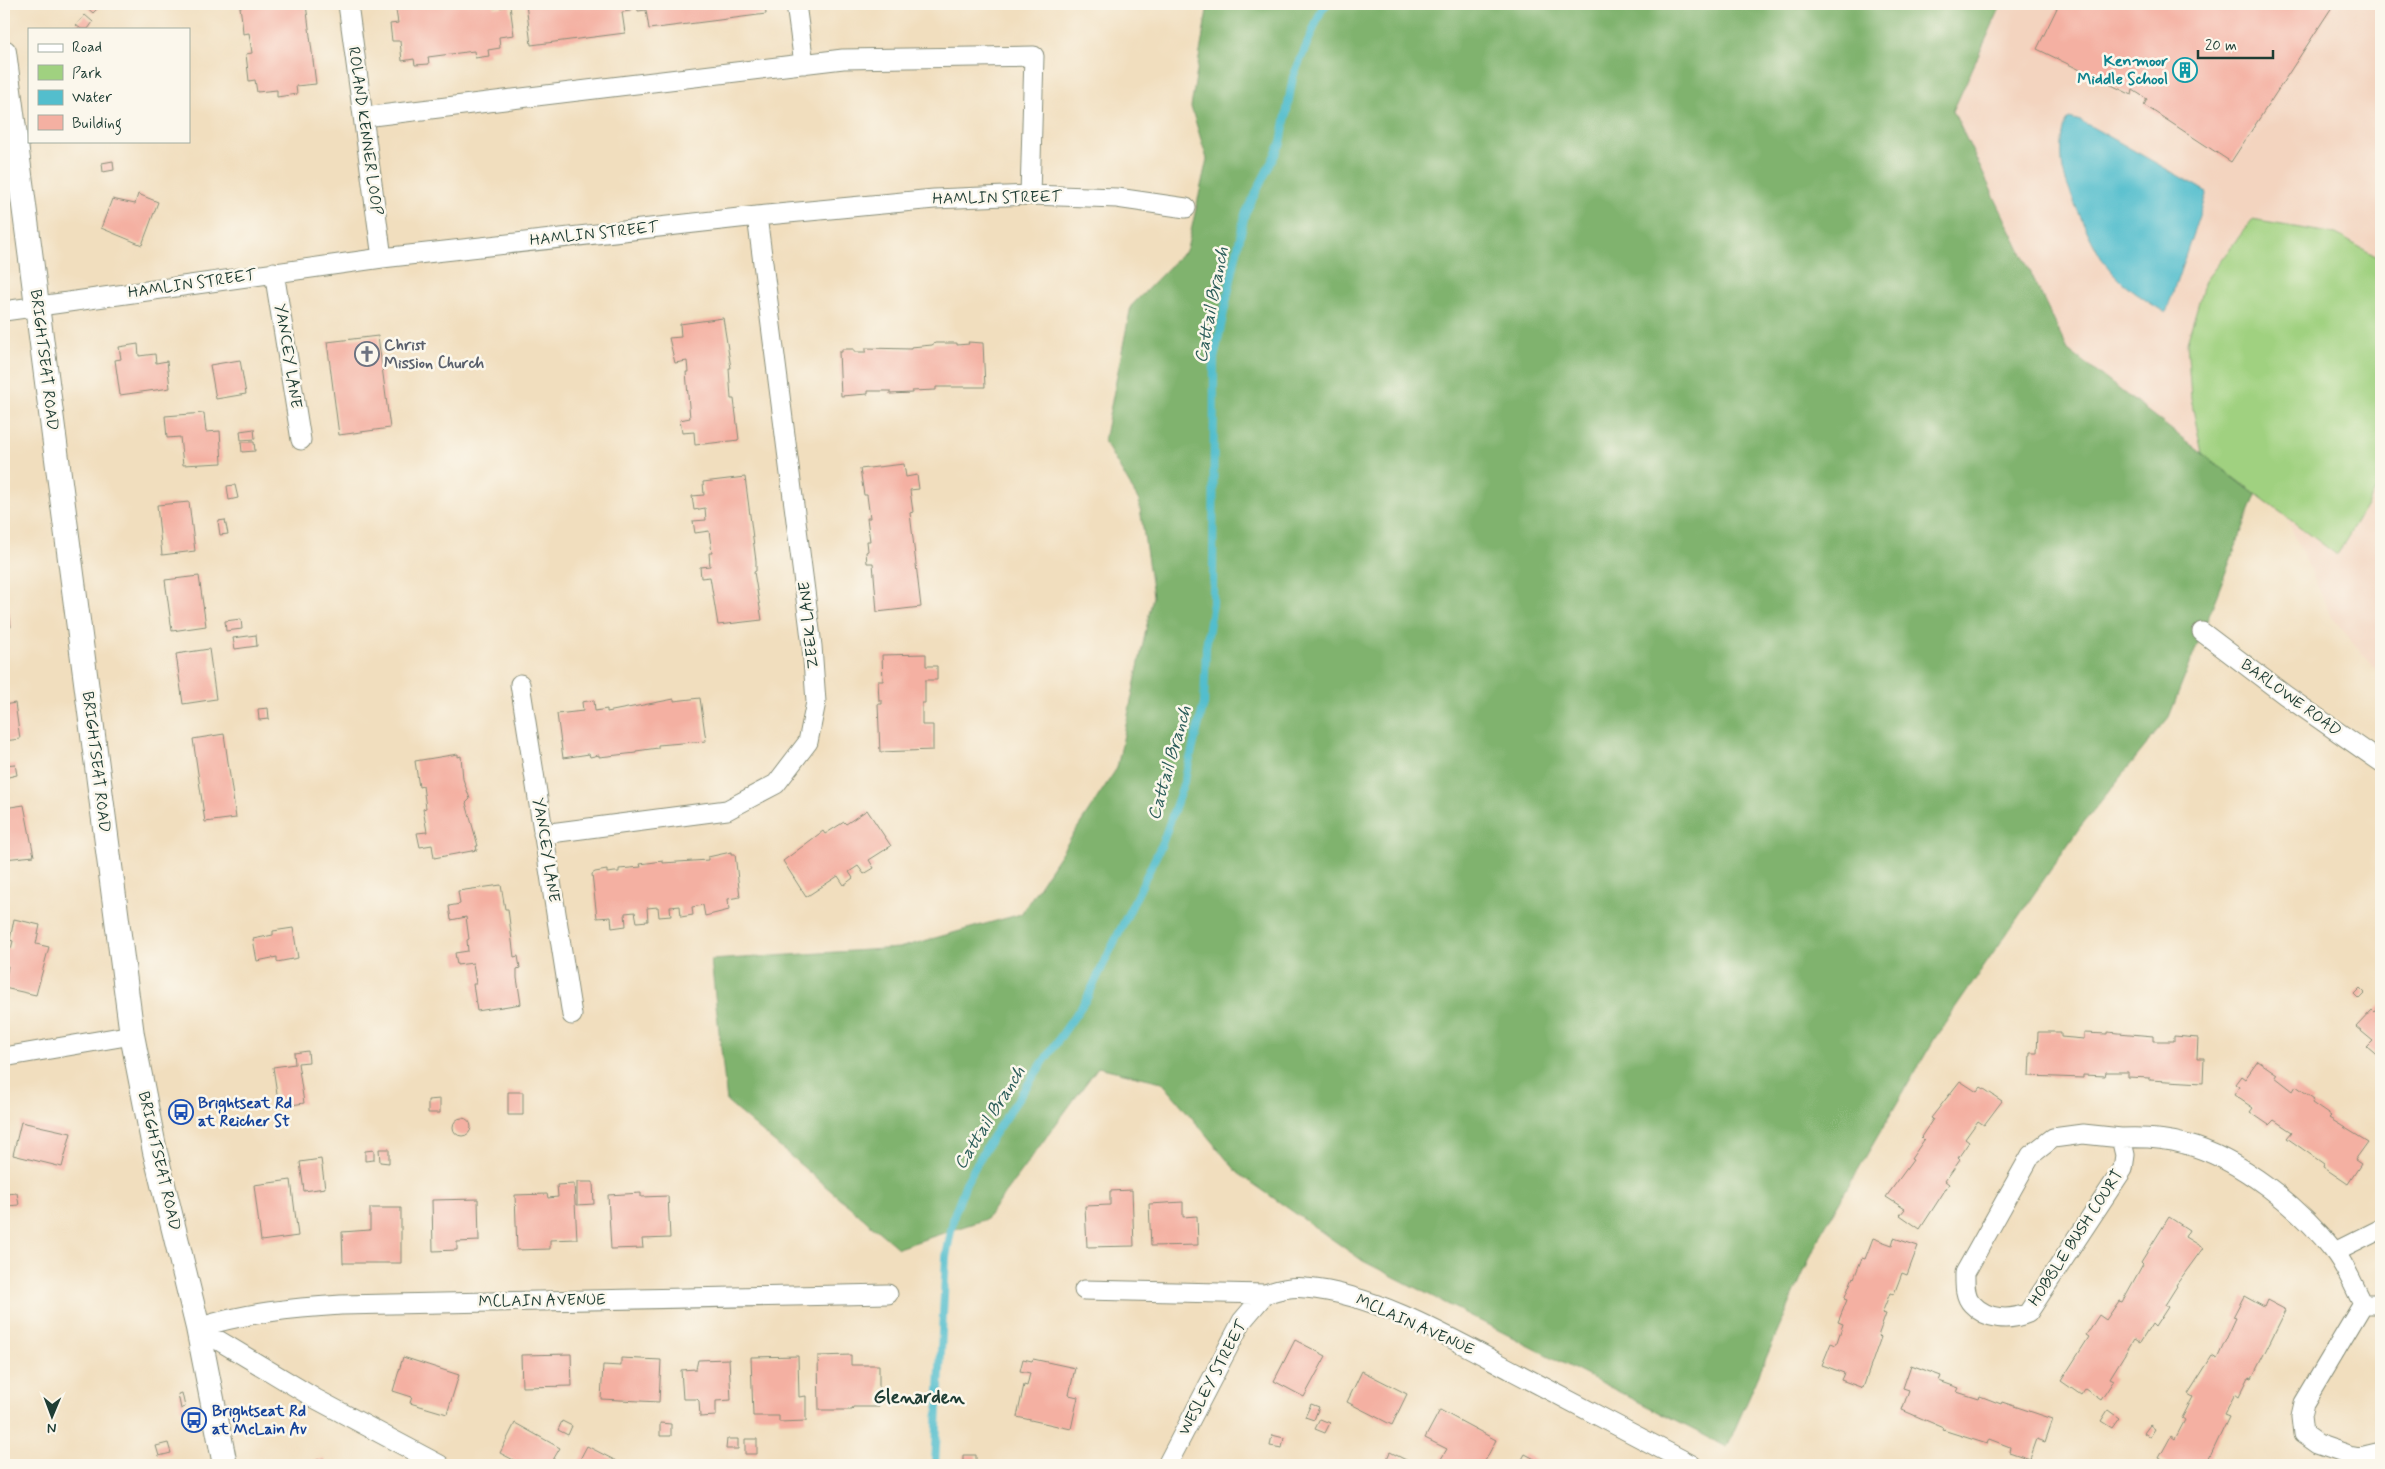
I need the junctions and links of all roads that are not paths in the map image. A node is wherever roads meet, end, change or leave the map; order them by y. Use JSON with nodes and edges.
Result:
{"nodes":[{"id":1,"x":348,"y":4,"type":"edge"},
{"id":2,"x":796,"y":4,"type":"edge"},
{"id":3,"x":4,"y":52,"type":"edge"},
{"id":4,"x":804,"y":64,"type":"junction"},
{"id":5,"x":364,"y":117,"type":"junction"},
{"id":6,"x":1030,"y":195,"type":"junction"},
{"id":7,"x":1186,"y":208,"type":"dead end"},
{"id":8,"x":757,"y":216,"type":"junction"},
{"id":9,"x":382,"y":258,"type":"junction"},
{"id":10,"x":274,"y":272,"type":"junction"},
{"id":11,"x":37,"y":306,"type":"junction"},
{"id":12,"x":4,"y":311,"type":"edge"},
{"id":13,"x":301,"y":440,"type":"dead end"},
{"id":14,"x":2202,"y":632,"type":"dead end"},
{"id":15,"x":520,"y":684,"type":"dead end"},
{"id":16,"x":2381,"y":762,"type":"edge"},
{"id":17,"x":543,"y":834,"type":"junction"},
{"id":18,"x":572,"y":1015,"type":"dead end"},
{"id":19,"x":132,"y":1035,"type":"junction"},
{"id":20,"x":4,"y":1057,"type":"edge"},
{"id":21,"x":2121,"y":1138,"type":"junction"},
{"id":22,"x":2381,"y":1229,"type":"edge"},
{"id":23,"x":2336,"y":1252,"type":"junction"},
{"id":24,"x":1084,"y":1290,"type":"dead end"},
{"id":25,"x":888,"y":1294,"type":"dead end"},
{"id":26,"x":1265,"y":1294,"type":"junction"},
{"id":27,"x":2372,"y":1304,"type":"edge"},
{"id":28,"x":198,"y":1328,"type":"junction"},
{"id":29,"x":2381,"y":1452,"type":"edge"},
{"id":30,"x":225,"y":1465,"type":"edge"},
{"id":31,"x":440,"y":1465,"type":"edge"},
{"id":32,"x":1167,"y":1465,"type":"edge"},
{"id":33,"x":1692,"y":1465,"type":"edge"}],
"edges":[{"from":1,"to":5,"type":"street","name":"ROLAND KENNER LOOP"},
{"from":2,"to":4,"type":"street"},
{"from":3,"to":11,"type":"street","name":"BRIGHTSEAT ROAD"},
{"from":4,"to":5,"type":"street"},
{"from":4,"to":6,"type":"street"},
{"from":5,"to":9,"type":"street","name":"ROLAND KENNER LOOP"},
{"from":6,"to":7,"type":"street","name":"HAMLIN STREET"},
{"from":6,"to":8,"type":"street","name":"HAMLIN STREET"},
{"from":8,"to":9,"type":"street","name":"HAMLIN STREET"},
{"from":8,"to":17,"type":"street","name":"ZEEK LANE"},
{"from":9,"to":10,"type":"street","name":"HAMLIN STREET"},
{"from":10,"to":11,"type":"street","name":"HAMLIN STREET"},
{"from":10,"to":13,"type":"street","name":"YANCEY LANE"},
{"from":11,"to":12,"type":"street","name":"HAMLIN STREET"},
{"from":11,"to":19,"type":"street","name":"BRIGHTSEAT ROAD"},
{"from":14,"to":16,"type":"street","name":"BARLOWE ROAD"},
{"from":15,"to":17,"type":"street","name":"YANCEY LANE"},
{"from":17,"to":18,"type":"street","name":"YANCEY LANE"},
{"from":19,"to":20,"type":"street"},
{"from":19,"to":28,"type":"street","name":"BRIGHTSEAT ROAD"},
{"from":21,"to":21,"type":"street","name":"HOBBLE BUSH COURT"},
{"from":21,"to":23,"type":"street","name":"HOBBLE BUSH COURT"},
{"from":22,"to":23,"type":"street"},
{"from":23,"to":27,"type":"street","name":"HOBBLE BUSH COURT"},
{"from":24,"to":26,"type":"street","name":"MCLAIN AVENUE"},
{"from":25,"to":28,"type":"street","name":"MCLAIN AVENUE"},
{"from":26,"to":32,"type":"street","name":"WESLEY STREET"},
{"from":26,"to":33,"type":"street","name":"MCLAIN AVENUE"},
{"from":27,"to":29,"type":"street"},
{"from":28,"to":30,"type":"street","name":"BRIGHTSEAT ROAD"},
{"from":28,"to":31,"type":"street"}]}
